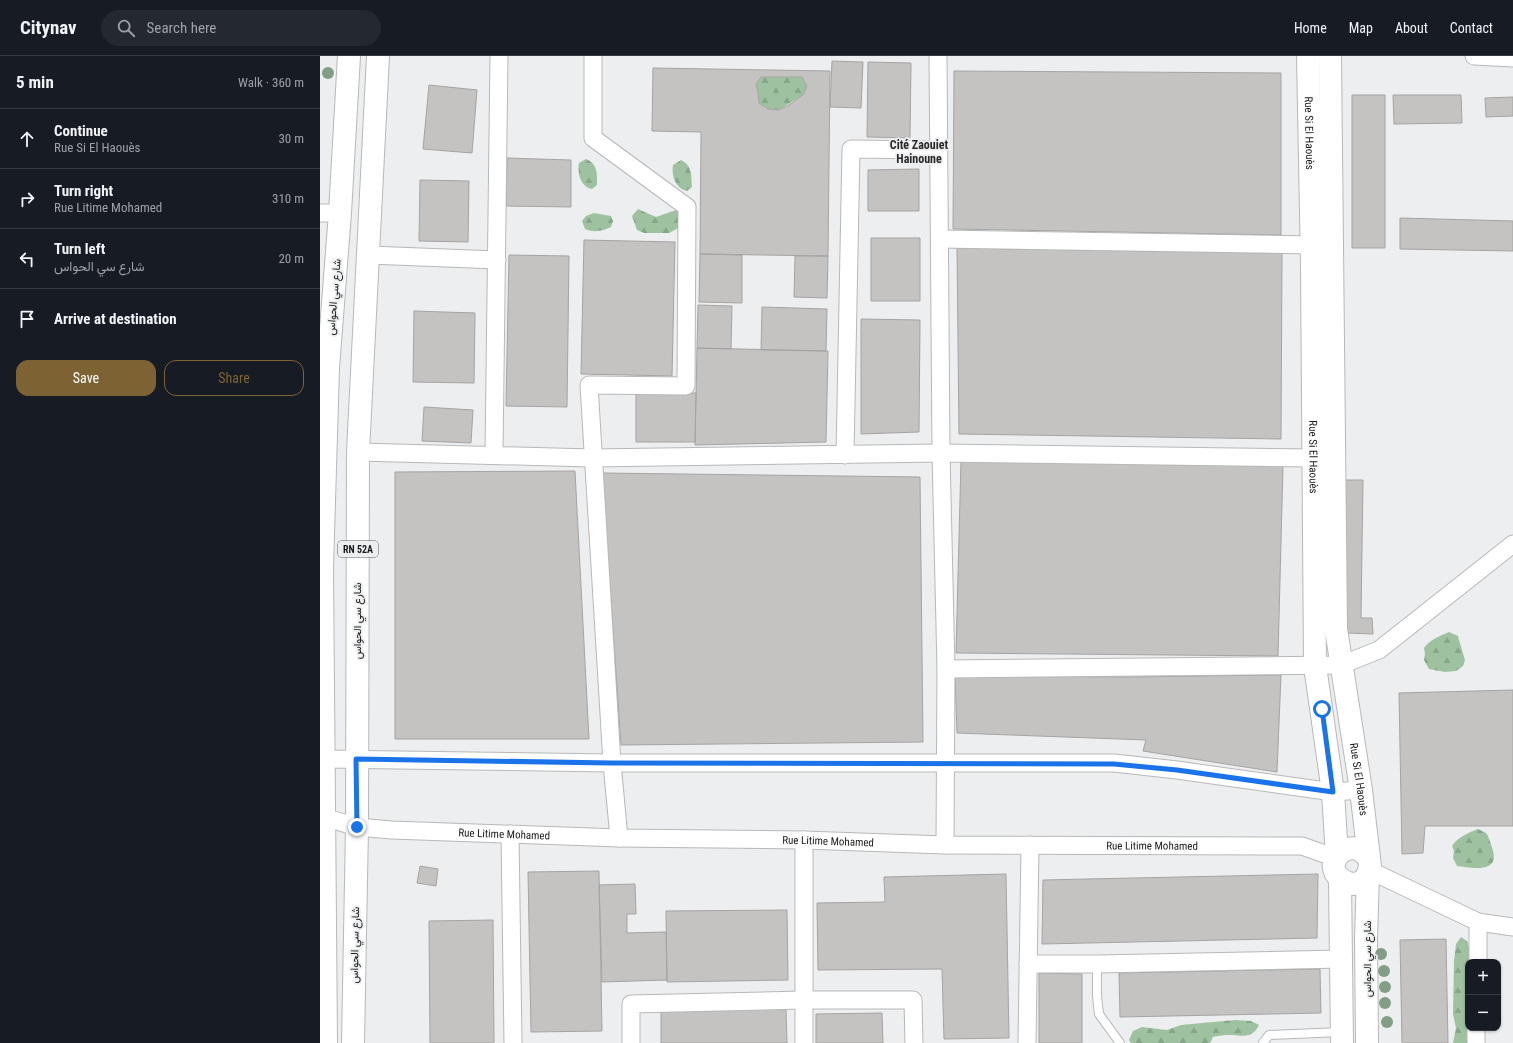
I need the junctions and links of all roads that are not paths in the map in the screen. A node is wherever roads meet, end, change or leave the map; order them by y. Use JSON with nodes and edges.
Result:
{"nodes":[{"id":1,"x":349,"y":56,"type":"edge"},
{"id":2,"x":378,"y":56,"type":"edge"},
{"id":3,"x":500,"y":56,"type":"edge"},
{"id":4,"x":592,"y":56,"type":"edge"},
{"id":5,"x":938,"y":56,"type":"edge"},
{"id":6,"x":1308,"y":56,"type":"edge"},
{"id":7,"x":1330,"y":56,"type":"edge"},
{"id":8,"x":1474,"y":56,"type":"edge"},
{"id":9,"x":1513,"y":58,"type":"edge"},
{"id":10,"x":939,"y":150,"type":"junction"},
{"id":11,"x":330,"y":213,"type":"edge"},
{"id":12,"x":940,"y":239,"type":"junction"},
{"id":13,"x":1311,"y":245,"type":"junction"},
{"id":14,"x":369,"y":255,"type":"junction"},
{"id":15,"x":497,"y":260,"type":"junction"},
{"id":16,"x":328,"y":281,"type":"edge"},
{"id":17,"x":324,"y":368,"type":"edge"},
{"id":18,"x":358,"y":452,"type":"junction"},
{"id":19,"x":941,"y":453,"type":"junction"},
{"id":20,"x":494,"y":455,"type":"junction"},
{"id":21,"x":845,"y":455,"type":"junction"},
{"id":22,"x":592,"y":458,"type":"junction"},
{"id":23,"x":1312,"y":458,"type":"junction"},
{"id":24,"x":322,"y":535,"type":"edge"},
{"id":25,"x":1513,"y":544,"type":"edge"},
{"id":26,"x":1341,"y":665,"type":"junction"},
{"id":27,"x":1315,"y":666,"type":"junction"},
{"id":28,"x":946,"y":669,"type":"junction"},
{"id":29,"x":324,"y":759,"type":"junction"},
{"id":30,"x":356,"y":759,"type":"junction"},
{"id":31,"x":946,"y":762,"type":"junction"},
{"id":32,"x":612,"y":763,"type":"junction"},
{"id":33,"x":1361,"y":790,"type":"junction"},
{"id":34,"x":1333,"y":792,"type":"junction"},
{"id":35,"x":322,"y":816,"type":"edge"},
{"id":36,"x":357,"y":827,"type":"junction"},
{"id":37,"x":510,"y":834,"type":"junction"},
{"id":38,"x":619,"y":838,"type":"junction"},
{"id":39,"x":804,"y":840,"type":"junction"},
{"id":40,"x":945,"y":845,"type":"junction"},
{"id":41,"x":1030,"y":845,"type":"junction"},
{"id":42,"x":1336,"y":858,"type":"junction"},
{"id":43,"x":1368,"y":867,"type":"junction"},
{"id":44,"x":1340,"y":880,"type":"junction"},
{"id":45,"x":1478,"y":922,"type":"junction"},
{"id":46,"x":1513,"y":926,"type":"edge"},
{"id":47,"x":1340,"y":959,"type":"junction"},
{"id":48,"x":1478,"y":959,"type":"edge"},
{"id":49,"x":1028,"y":964,"type":"junction"},
{"id":50,"x":1097,"y":964,"type":"junction"},
{"id":51,"x":803,"y":1000,"type":"junction"},
{"id":52,"x":1476,"y":1031,"type":"edge"},
{"id":53,"x":1342,"y":1038,"type":"edge"},
{"id":54,"x":326,"y":1043,"type":"edge"},
{"id":55,"x":354,"y":1043,"type":"edge"},
{"id":56,"x":513,"y":1043,"type":"edge"},
{"id":57,"x":631,"y":1043,"type":"edge"},
{"id":58,"x":804,"y":1043,"type":"edge"},
{"id":59,"x":914,"y":1043,"type":"edge"},
{"id":60,"x":1027,"y":1043,"type":"edge"},
{"id":61,"x":1120,"y":1043,"type":"edge"},
{"id":62,"x":1262,"y":1043,"type":"edge"},
{"id":63,"x":1367,"y":1043,"type":"edge"},
{"id":64,"x":1476,"y":1043,"type":"edge"}],
"edges":[{"from":1,"to":11,"type":"street","name":"شارع سي الحواس","number":"RN 52A"},
{"from":2,"to":14,"type":"street","name":"شارع سي الحواس","number":"RN 52A"},
{"from":3,"to":15,"type":"street"},
{"from":4,"to":22,"type":"street"},
{"from":5,"to":10,"type":"street"},
{"from":6,"to":13,"type":"street","name":"Rue Si El Haouès"},
{"from":7,"to":26,"type":"street","name":"Rue Si El Haouès"},
{"from":8,"to":9,"type":"street"},
{"from":10,"to":12,"type":"street"},
{"from":10,"to":21,"type":"street"},
{"from":11,"to":16,"type":"street","name":"شارع سي الحواس","number":"RN 52A"},
{"from":12,"to":13,"type":"street"},
{"from":12,"to":19,"type":"street"},
{"from":13,"to":23,"type":"street","name":"Rue Si El Haouès"},
{"from":14,"to":15,"type":"street"},
{"from":14,"to":18,"type":"street","name":"شارع سي الحواس","number":"RN 52A"},
{"from":15,"to":20,"type":"street"},
{"from":16,"to":17,"type":"street","name":"شارع سي الحواس","number":"RN 52A"},
{"from":17,"to":24,"type":"street","name":"شارع سي الحواس","number":"RN 52A"},
{"from":18,"to":20,"type":"street"},
{"from":18,"to":30,"type":"street","name":"شارع سي الحواس","number":"RN 52A"},
{"from":19,"to":21,"type":"street"},
{"from":19,"to":23,"type":"street"},
{"from":19,"to":28,"type":"street"},
{"from":20,"to":22,"type":"street"},
{"from":21,"to":22,"type":"street"},
{"from":22,"to":32,"type":"street"},
{"from":23,"to":27,"type":"street","name":"Rue Si El Haouès"},
{"from":24,"to":29,"type":"street","name":"شارع سي الحواس","number":"RN 52A"},
{"from":25,"to":26,"type":"street"},
{"from":26,"to":27,"type":"street"},
{"from":26,"to":33,"type":"street","name":"Rue Si El Haouès"},
{"from":27,"to":28,"type":"street"},
{"from":27,"to":34,"type":"street","name":"Rue Si El Haouès"},
{"from":28,"to":31,"type":"street"},
{"from":29,"to":30,"type":"street"},
{"from":29,"to":35,"type":"street","name":"شارع سي الحواس","number":"RN 52A"},
{"from":30,"to":32,"type":"street"},
{"from":30,"to":36,"type":"street","name":"شارع سي الحواس","number":"RN 52A"},
{"from":31,"to":32,"type":"street"},
{"from":31,"to":34,"type":"street"},
{"from":31,"to":40,"type":"street"},
{"from":32,"to":38,"type":"street"},
{"from":33,"to":34,"type":"street"},
{"from":33,"to":43,"type":"street","name":"Rue Si El Haouès"},
{"from":34,"to":42,"type":"street","name":"Rue Si El Haouès"},
{"from":35,"to":36,"type":"street","name":"Rue Litime Mohamed"},
{"from":35,"to":54,"type":"street","name":"شارع سي الحواس","number":"RN 52A"},
{"from":36,"to":37,"type":"street","name":"Rue Litime Mohamed"},
{"from":36,"to":55,"type":"street","name":"شارع سي الحواس","number":"RN 52A"},
{"from":37,"to":38,"type":"street","name":"Rue Litime Mohamed"},
{"from":37,"to":56,"type":"street"},
{"from":38,"to":39,"type":"street","name":"Rue Litime Mohamed"},
{"from":39,"to":40,"type":"street","name":"Rue Litime Mohamed"},
{"from":39,"to":51,"type":"street"},
{"from":40,"to":41,"type":"street","name":"Rue Litime Mohamed"},
{"from":41,"to":42,"type":"street","name":"Rue Litime Mohamed"},
{"from":41,"to":49,"type":"street"},
{"from":42,"to":43,"type":"street"},
{"from":42,"to":44,"type":"street"},
{"from":43,"to":44,"type":"street"},
{"from":43,"to":45,"type":"street"},
{"from":43,"to":63,"type":"street","name":"شارع سي الحواس"},
{"from":44,"to":47,"type":"street"},
{"from":45,"to":46,"type":"street"},
{"from":45,"to":48,"type":"street"},
{"from":47,"to":50,"type":"street"},
{"from":47,"to":53,"type":"street"},
{"from":49,"to":50,"type":"street"},
{"from":49,"to":60,"type":"street"},
{"from":50,"to":61,"type":"lane"},
{"from":51,"to":57,"type":"street"},
{"from":51,"to":58,"type":"street"},
{"from":51,"to":59,"type":"street"},
{"from":52,"to":64,"type":"street"},
{"from":53,"to":62,"type":"lane"}]}
